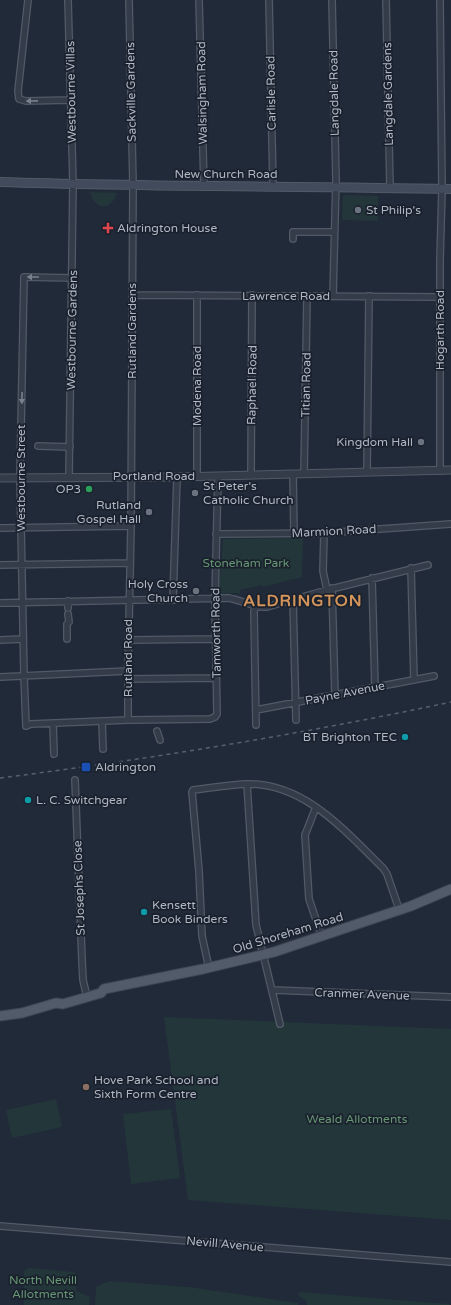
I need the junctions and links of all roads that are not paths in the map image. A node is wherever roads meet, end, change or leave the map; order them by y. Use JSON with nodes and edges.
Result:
{"nodes":[{"id":1,"x":28,"y":0,"type":"edge"},
{"id":2,"x":68,"y":0,"type":"edge"},
{"id":3,"x":129,"y":0,"type":"edge"},
{"id":4,"x":199,"y":0,"type":"edge"},
{"id":5,"x":269,"y":0,"type":"edge"},
{"id":6,"x":332,"y":0,"type":"edge"},
{"id":7,"x":386,"y":0,"type":"edge"},
{"id":8,"x":440,"y":0,"type":"edge"},
{"id":9,"x":71,"y":100,"type":"junction"},
{"id":10,"x":0,"y":182,"type":"edge"},
{"id":11,"x":73,"y":183,"type":"junction"},
{"id":12,"x":133,"y":185,"type":"junction"},
{"id":13,"x":273,"y":186,"type":"junction"},
{"id":14,"x":204,"y":187,"type":"junction"},
{"id":15,"x":336,"y":187,"type":"junction"},
{"id":16,"x":390,"y":188,"type":"junction"},
{"id":17,"x":442,"y":189,"type":"junction"},
{"id":18,"x":451,"y":189,"type":"edge"},
{"id":19,"x":334,"y":232,"type":"junction"},
{"id":20,"x":293,"y":238,"type":"dead end"},
{"id":21,"x":72,"y":278,"type":"junction"},
{"id":22,"x":132,"y":294,"type":"junction"},
{"id":23,"x":197,"y":295,"type":"junction"},
{"id":24,"x":252,"y":295,"type":"junction"},
{"id":25,"x":307,"y":296,"type":"junction"},
{"id":26,"x":333,"y":296,"type":"junction"},
{"id":27,"x":369,"y":296,"type":"junction"},
{"id":28,"x":440,"y":297,"type":"junction"},
{"id":29,"x":38,"y":446,"type":"dead end"},
{"id":30,"x":70,"y":447,"type":"junction"},
{"id":31,"x":451,"y":470,"type":"edge"},
{"id":32,"x":440,"y":471,"type":"junction"},
{"id":33,"x":367,"y":472,"type":"junction"},
{"id":34,"x":293,"y":474,"type":"junction"},
{"id":35,"x":304,"y":474,"type":"junction"},
{"id":36,"x":251,"y":475,"type":"junction"},
{"id":37,"x":131,"y":476,"type":"junction"},
{"id":38,"x":197,"y":476,"type":"junction"},
{"id":39,"x":218,"y":476,"type":"junction"},
{"id":40,"x":69,"y":477,"type":"junction"},
{"id":41,"x":177,"y":477,"type":"junction"},
{"id":42,"x":0,"y":478,"type":"edge"},
{"id":43,"x":20,"y":478,"type":"junction"},
{"id":44,"x":451,"y":524,"type":"edge"},
{"id":45,"x":131,"y":526,"type":"junction"},
{"id":46,"x":21,"y":527,"type":"junction"},
{"id":47,"x":0,"y":528,"type":"edge"},
{"id":48,"x":294,"y":533,"type":"junction"},
{"id":49,"x":324,"y":533,"type":"junction"},
{"id":50,"x":216,"y":534,"type":"junction"},
{"id":51,"x":130,"y":563,"type":"junction"},
{"id":52,"x":0,"y":565,"type":"edge"},
{"id":53,"x":22,"y":565,"type":"junction"},
{"id":54,"x":428,"y":565,"type":"dead end"},
{"id":55,"x":411,"y":568,"type":"junction"},
{"id":56,"x":372,"y":578,"type":"junction"},
{"id":57,"x":330,"y":589,"type":"junction"},
{"id":58,"x":215,"y":599,"type":"junction"},
{"id":59,"x":293,"y":599,"type":"junction"},
{"id":60,"x":173,"y":600,"type":"junction"},
{"id":61,"x":68,"y":601,"type":"junction"},
{"id":62,"x":129,"y":601,"type":"junction"},
{"id":63,"x":0,"y":602,"type":"edge"},
{"id":64,"x":23,"y":602,"type":"junction"},
{"id":65,"x":256,"y":606,"type":"junction"},
{"id":66,"x":23,"y":639,"type":"junction"},
{"id":67,"x":67,"y":639,"type":"dead end"},
{"id":68,"x":215,"y":639,"type":"junction"},
{"id":69,"x":0,"y":640,"type":"edge"},
{"id":70,"x":128,"y":640,"type":"junction"},
{"id":71,"x":128,"y":672,"type":"junction"},
{"id":72,"x":24,"y":676,"type":"junction"},
{"id":73,"x":434,"y":676,"type":"dead end"},
{"id":74,"x":0,"y":677,"type":"edge"},
{"id":75,"x":216,"y":678,"type":"junction"},
{"id":76,"x":128,"y":679,"type":"junction"},
{"id":77,"x":414,"y":680,"type":"junction"},
{"id":78,"x":375,"y":687,"type":"junction"},
{"id":79,"x":335,"y":695,"type":"junction"},
{"id":80,"x":296,"y":702,"type":"junction"},
{"id":81,"x":256,"y":710,"type":"junction"},
{"id":82,"x":128,"y":720,"type":"junction"},
{"id":83,"x":296,"y":720,"type":"dead end"},
{"id":84,"x":102,"y":721,"type":"junction"},
{"id":85,"x":53,"y":724,"type":"junction"},
{"id":86,"x":157,"y":725,"type":"junction"},
{"id":87,"x":256,"y":725,"type":"dead end"},
{"id":88,"x":160,"y":740,"type":"dead end"},
{"id":89,"x":103,"y":749,"type":"dead end"},
{"id":90,"x":54,"y":754,"type":"dead end"},
{"id":91,"x":75,"y":780,"type":"dead end"},
{"id":92,"x":247,"y":784,"type":"junction"},
{"id":93,"x":316,"y":807,"type":"junction"},
{"id":94,"x":451,"y":889,"type":"edge"},
{"id":95,"x":399,"y":909,"type":"junction"},
{"id":96,"x":322,"y":937,"type":"junction"},
{"id":97,"x":264,"y":955,"type":"junction"},
{"id":98,"x":209,"y":968,"type":"junction"},
{"id":99,"x":272,"y":990,"type":"junction"},
{"id":100,"x":86,"y":994,"type":"junction"},
{"id":101,"x":451,"y":997,"type":"edge"},
{"id":102,"x":0,"y":1016,"type":"edge"},
{"id":103,"x":280,"y":1024,"type":"dead end"},
{"id":104,"x":0,"y":1226,"type":"edge"},
{"id":105,"x":451,"y":1262,"type":"edge"}],
"edges":[{"from":9,"to":1,"type":"street","one_way":true},
{"from":2,"to":9,"type":"street","name":"Westbourne Villas"},
{"from":3,"to":12,"type":"street","name":"Sackville Gardens"},
{"from":4,"to":14,"type":"street","name":"Walsingham Road"},
{"from":5,"to":13,"type":"street","name":"Carlisle Road"},
{"from":6,"to":15,"type":"street","name":"Langdale Road"},
{"from":7,"to":16,"type":"street","name":"Langdale Gardens"},
{"from":8,"to":17,"type":"street","name":"Hogarth Road"},
{"from":9,"to":11,"type":"street","name":"Westbourne Villas"},
{"from":10,"to":11,"type":"main road","name":"New Church Road"},
{"from":11,"to":12,"type":"main road","name":"New Church Road"},
{"from":11,"to":21,"type":"street","name":"Westbourne Gardens"},
{"from":12,"to":14,"type":"main road","name":"New Church Road"},
{"from":12,"to":22,"type":"street","name":"Rutland Gardens"},
{"from":13,"to":14,"type":"main road","name":"New Church Road"},
{"from":13,"to":15,"type":"main road","name":"New Church Road"},
{"from":15,"to":16,"type":"main road","name":"New Church Road"},
{"from":15,"to":19,"type":"street","name":"Langdale Road"},
{"from":16,"to":17,"type":"main road","name":"New Church Road"},
{"from":17,"to":18,"type":"main road","name":"New Church Road"},
{"from":17,"to":28,"type":"street","name":"Hogarth Road"},
{"from":19,"to":20,"type":"street"},
{"from":19,"to":26,"type":"street","name":"Langdale Road"},
{"from":21,"to":30,"type":"street","name":"Westbourne Gardens"},
{"from":21,"to":43,"type":"street","name":"Westbourne Street","one_way":true},
{"from":22,"to":23,"type":"street","name":"Lawrence Road"},
{"from":22,"to":37,"type":"street","name":"Rutland Gardens"},
{"from":23,"to":24,"type":"street","name":"Lawrence Road"},
{"from":23,"to":38,"type":"street","name":"Modena Road"},
{"from":24,"to":25,"type":"street","name":"Lawrence Road"},
{"from":24,"to":36,"type":"street","name":"Raphael Road"},
{"from":25,"to":26,"type":"street","name":"Lawrence Road"},
{"from":25,"to":35,"type":"street","name":"Titian Road"},
{"from":26,"to":27,"type":"street","name":"Lawrence Road"},
{"from":27,"to":28,"type":"street","name":"Lawrence Road"},
{"from":27,"to":33,"type":"street"},
{"from":28,"to":32,"type":"street","name":"Hogarth Road"},
{"from":29,"to":30,"type":"street"},
{"from":30,"to":40,"type":"street","name":"Westbourne Gardens"},
{"from":31,"to":32,"type":"street","name":"Portland Road"},
{"from":32,"to":33,"type":"street","name":"Portland Road"},
{"from":33,"to":35,"type":"street","name":"Portland Road"},
{"from":34,"to":35,"type":"street","name":"Portland Road"},
{"from":34,"to":36,"type":"street","name":"Portland Road"},
{"from":34,"to":48,"type":"street"},
{"from":36,"to":39,"type":"street","name":"Portland Road"},
{"from":37,"to":40,"type":"street","name":"Portland Road"},
{"from":37,"to":41,"type":"street","name":"Portland Road"},
{"from":37,"to":45,"type":"street","name":"Rutland Road"},
{"from":38,"to":39,"type":"street","name":"Portland Road"},
{"from":38,"to":41,"type":"street","name":"Portland Road"},
{"from":39,"to":50,"type":"street","name":"Tamworth Road"},
{"from":40,"to":43,"type":"street","name":"Portland Road"},
{"from":41,"to":60,"type":"street"},
{"from":42,"to":43,"type":"street","name":"Portland Road"},
{"from":43,"to":46,"type":"street","name":"Westbourne Street"},
{"from":44,"to":49,"type":"street","name":"Marmion Road"},
{"from":45,"to":46,"type":"street"},
{"from":45,"to":51,"type":"street","name":"Rutland Road"},
{"from":46,"to":47,"type":"street"},
{"from":46,"to":53,"type":"street","name":"Westbourne Street"},
{"from":48,"to":49,"type":"street","name":"Marmion Road"},
{"from":48,"to":50,"type":"street","name":"Marmion Road"},
{"from":49,"to":57,"type":"street"},
{"from":50,"to":58,"type":"street","name":"Tamworth Road"},
{"from":51,"to":53,"type":"street"},
{"from":51,"to":62,"type":"street","name":"Rutland Road"},
{"from":52,"to":53,"type":"street"},
{"from":53,"to":64,"type":"street","name":"Westbourne Street"},
{"from":54,"to":55,"type":"street"},
{"from":55,"to":56,"type":"street"},
{"from":55,"to":77,"type":"street"},
{"from":56,"to":57,"type":"street"},
{"from":56,"to":78,"type":"street"},
{"from":57,"to":59,"type":"street"},
{"from":57,"to":79,"type":"street"},
{"from":58,"to":60,"type":"street"},
{"from":58,"to":65,"type":"street"},
{"from":58,"to":68,"type":"street","name":"Tamworth Road"},
{"from":59,"to":65,"type":"street"},
{"from":59,"to":80,"type":"street"},
{"from":60,"to":62,"type":"street"},
{"from":61,"to":62,"type":"street"},
{"from":61,"to":64,"type":"street"},
{"from":61,"to":67,"type":"street"},
{"from":62,"to":70,"type":"street","name":"Rutland Road"},
{"from":63,"to":64,"type":"street"},
{"from":64,"to":66,"type":"street","name":"Westbourne Street"},
{"from":65,"to":81,"type":"street"},
{"from":66,"to":69,"type":"street"},
{"from":66,"to":72,"type":"street","name":"Westbourne Street"},
{"from":68,"to":70,"type":"street"},
{"from":68,"to":75,"type":"street","name":"Tamworth Road"},
{"from":70,"to":71,"type":"street","name":"Rutland Road"},
{"from":71,"to":72,"type":"street"},
{"from":71,"to":76,"type":"street","name":"Rutland Road"},
{"from":72,"to":74,"type":"street"},
{"from":72,"to":85,"type":"street","name":"Westbourne Street"},
{"from":73,"to":77,"type":"street","name":"Payne Avenue"},
{"from":75,"to":76,"type":"street"},
{"from":75,"to":86,"type":"street","name":"Tamworth Road"},
{"from":76,"to":82,"type":"street","name":"Rutland Road"},
{"from":77,"to":78,"type":"street","name":"Payne Avenue"},
{"from":78,"to":79,"type":"street","name":"Payne Avenue"},
{"from":79,"to":80,"type":"street","name":"Payne Avenue"},
{"from":80,"to":81,"type":"street","name":"Payne Avenue"},
{"from":80,"to":83,"type":"street"},
{"from":81,"to":87,"type":"street"},
{"from":82,"to":84,"type":"street"},
{"from":82,"to":86,"type":"street"},
{"from":84,"to":85,"type":"street"},
{"from":84,"to":89,"type":"street"},
{"from":85,"to":90,"type":"street"},
{"from":86,"to":88,"type":"street"},
{"from":91,"to":100,"type":"street","name":"St Josephs Close"},
{"from":92,"to":93,"type":"street"},
{"from":92,"to":97,"type":"street"},
{"from":92,"to":98,"type":"street"},
{"from":93,"to":95,"type":"street"},
{"from":93,"to":96,"type":"street"},
{"from":94,"to":95,"type":"main road","name":"Old Shoreham Road"},
{"from":95,"to":96,"type":"main road","name":"Old Shoreham Road"},
{"from":96,"to":97,"type":"main road","name":"Old Shoreham Road"},
{"from":97,"to":98,"type":"main road","name":"Old Shoreham Road"},
{"from":97,"to":99,"type":"street"},
{"from":98,"to":100,"type":"main road","name":"Old Shoreham Road"},
{"from":99,"to":101,"type":"street","name":"Cranmer Avenue"},
{"from":99,"to":103,"type":"street"},
{"from":100,"to":102,"type":"main road","name":"Old Shoreham Road"},
{"from":104,"to":105,"type":"street","name":"Nevill Avenue"}]}
